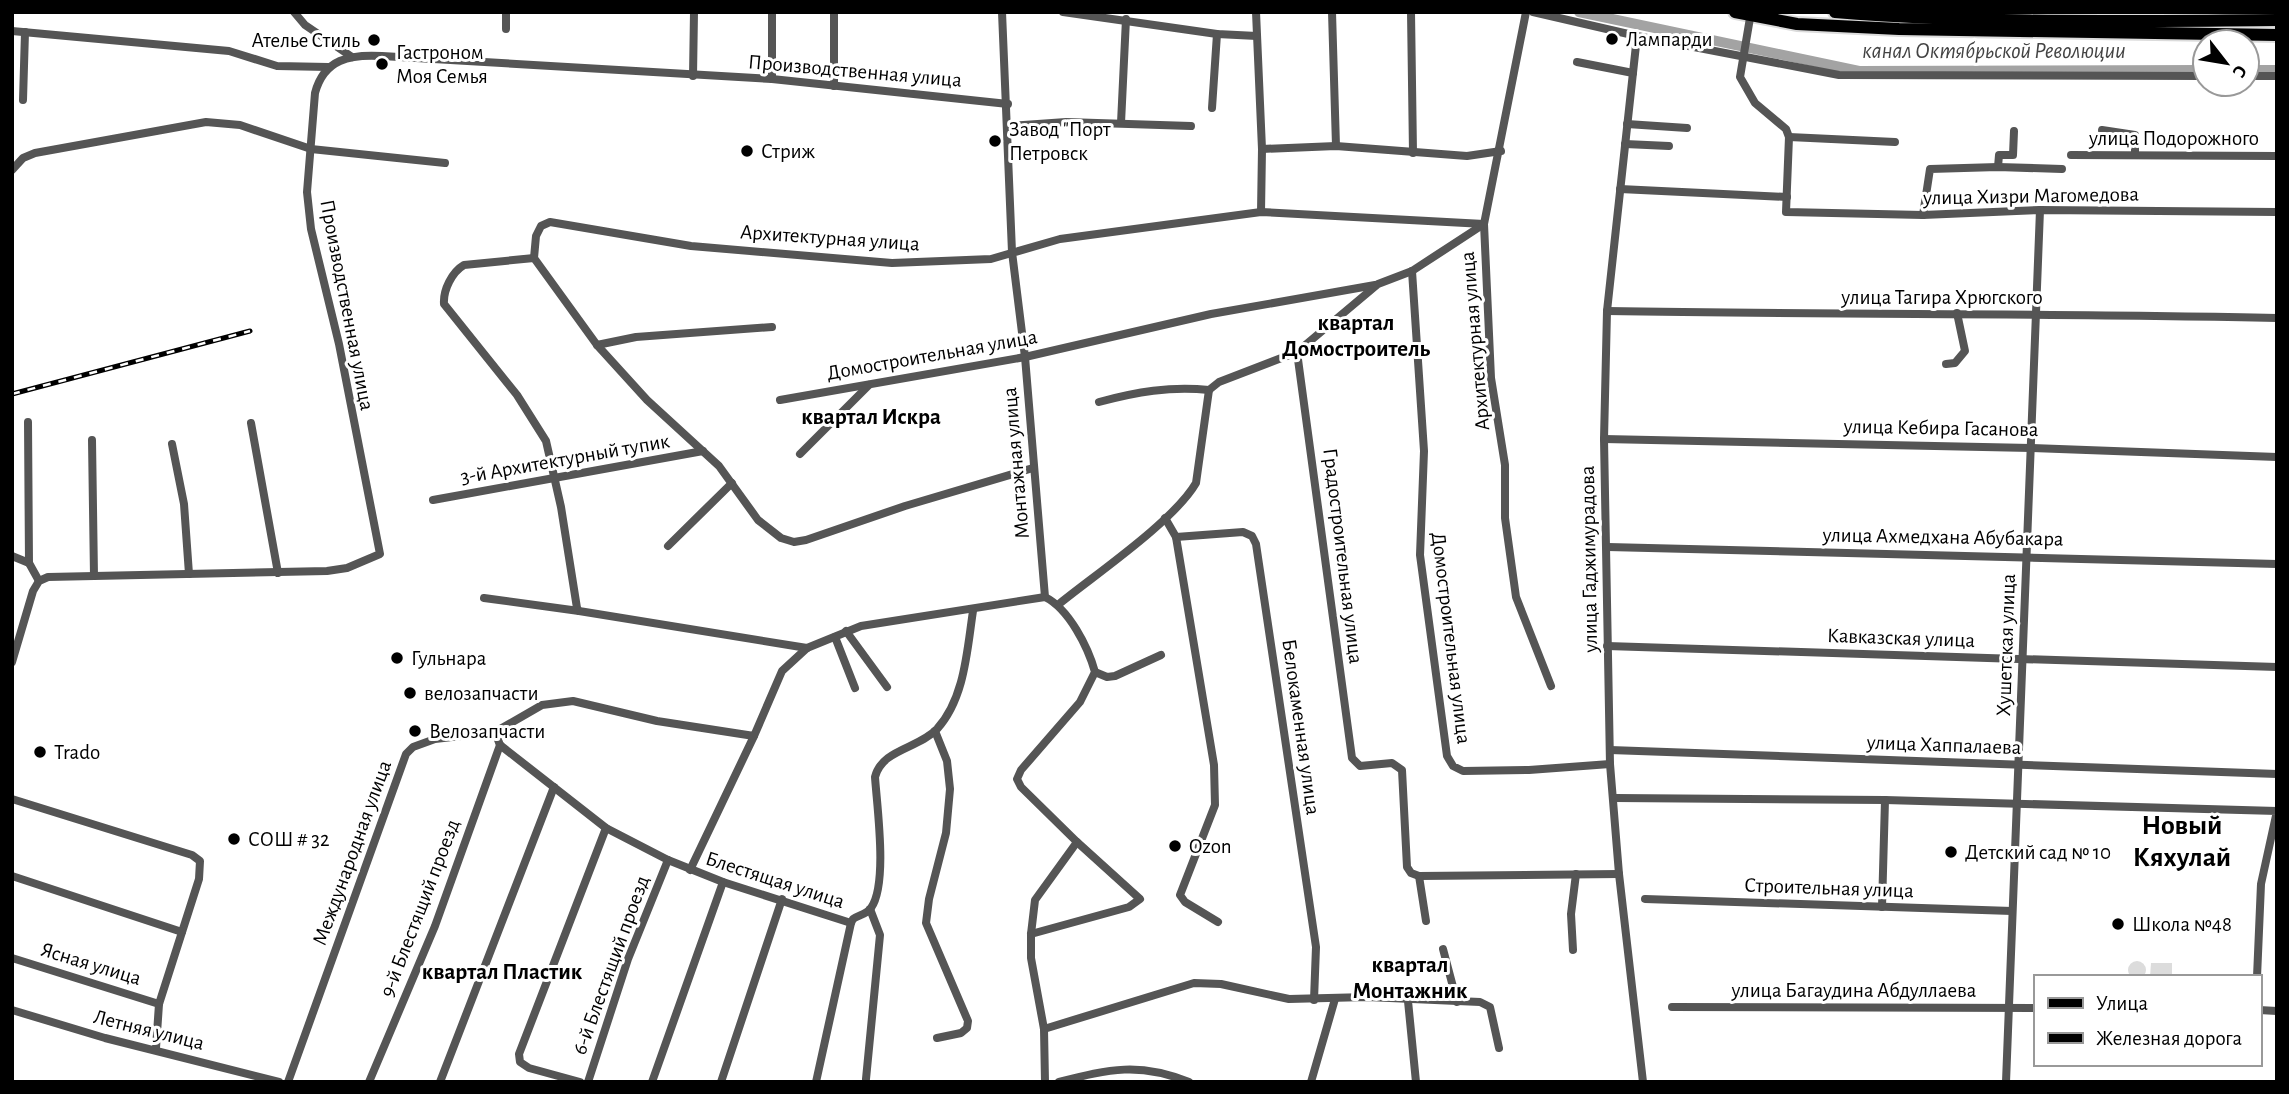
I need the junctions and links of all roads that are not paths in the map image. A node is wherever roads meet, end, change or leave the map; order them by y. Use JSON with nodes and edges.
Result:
{"nodes":[{"id":1,"x":294,"y":12,"type":"edge"},
{"id":2,"x":506,"y":12,"type":"edge"},
{"id":3,"x":694,"y":12,"type":"edge"},
{"id":4,"x":772,"y":12,"type":"edge"},
{"id":5,"x":834,"y":12,"type":"edge"},
{"id":6,"x":1002,"y":12,"type":"edge"},
{"id":7,"x":1063,"y":12,"type":"edge"},
{"id":8,"x":1256,"y":12,"type":"edge"},
{"id":9,"x":1332,"y":12,"type":"edge"},
{"id":10,"x":1411,"y":12,"type":"edge"},
{"id":11,"x":1526,"y":12,"type":"edge"},
{"id":12,"x":1533,"y":12,"type":"edge"},
{"id":13,"x":1735,"y":12,"type":"edge"},
{"id":14,"x":1835,"y":12,"type":"edge"},
{"id":15,"x":1751,"y":13,"type":"edge"},
{"id":16,"x":1798,"y":18,"type":"edge"},
{"id":17,"x":1126,"y":19,"type":"junction"},
{"id":18,"x":2277,"y":20,"type":"edge"},
{"id":19,"x":506,"y":29,"type":"dead end"},
{"id":20,"x":12,"y":31,"type":"edge"},
{"id":21,"x":25,"y":32,"type":"junction"},
{"id":22,"x":1217,"y":34,"type":"junction"},
{"id":23,"x":2277,"y":35,"type":"edge"},
{"id":24,"x":1257,"y":36,"type":"junction"},
{"id":25,"x":1637,"y":36,"type":"junction"},
{"id":26,"x":352,"y":57,"type":"junction"},
{"id":27,"x":1744,"y":58,"type":"junction"},
{"id":28,"x":1577,"y":62,"type":"dead end"},
{"id":29,"x":328,"y":67,"type":"junction"},
{"id":30,"x":1633,"y":73,"type":"junction"},
{"id":31,"x":693,"y":76,"type":"junction"},
{"id":32,"x":2191,"y":76,"type":"edge"},
{"id":33,"x":772,"y":79,"type":"junction"},
{"id":34,"x":834,"y":86,"type":"junction"},
{"id":35,"x":23,"y":100,"type":"dead end"},
{"id":36,"x":1008,"y":104,"type":"junction"},
{"id":37,"x":1212,"y":108,"type":"dead end"},
{"id":38,"x":1121,"y":124,"type":"junction"},
{"id":39,"x":1627,"y":124,"type":"junction"},
{"id":40,"x":1009,"y":126,"type":"junction"},
{"id":41,"x":1191,"y":126,"type":"dead end"},
{"id":42,"x":1687,"y":128,"type":"dead end"},
{"id":43,"x":2102,"y":130,"type":"dead end"},
{"id":44,"x":2014,"y":131,"type":"dead end"},
{"id":45,"x":1789,"y":137,"type":"junction"},
{"id":46,"x":1895,"y":142,"type":"dead end"},
{"id":47,"x":1625,"y":144,"type":"junction"},
{"id":48,"x":1336,"y":146,"type":"junction"},
{"id":49,"x":1669,"y":146,"type":"dead end"},
{"id":50,"x":311,"y":149,"type":"junction"},
{"id":51,"x":1262,"y":149,"type":"junction"},
{"id":52,"x":1501,"y":150,"type":"junction"},
{"id":53,"x":1413,"y":153,"type":"junction"},
{"id":54,"x":2071,"y":155,"type":"dead end"},
{"id":55,"x":2135,"y":155,"type":"junction"},
{"id":56,"x":2277,"y":156,"type":"edge"},
{"id":57,"x":445,"y":163,"type":"dead end"},
{"id":58,"x":1998,"y":167,"type":"junction"},
{"id":59,"x":2062,"y":169,"type":"dead end"},
{"id":60,"x":12,"y":170,"type":"edge"},
{"id":61,"x":1620,"y":189,"type":"junction"},
{"id":62,"x":1787,"y":197,"type":"junction"},
{"id":63,"x":2040,"y":210,"type":"junction"},
{"id":64,"x":1261,"y":212,"type":"junction"},
{"id":65,"x":2277,"y":212,"type":"edge"},
{"id":66,"x":1923,"y":215,"type":"junction"},
{"id":67,"x":1484,"y":224,"type":"junction"},
{"id":68,"x":1012,"y":253,"type":"junction"},
{"id":69,"x":534,"y":258,"type":"junction"},
{"id":70,"x":1412,"y":271,"type":"junction"},
{"id":71,"x":1378,"y":284,"type":"junction"},
{"id":72,"x":1607,"y":311,"type":"junction"},
{"id":73,"x":1957,"y":313,"type":"junction"},
{"id":74,"x":2036,"y":313,"type":"junction"},
{"id":75,"x":2277,"y":318,"type":"edge"},
{"id":76,"x":772,"y":327,"type":"dead end"},
{"id":77,"x":597,"y":345,"type":"junction"},
{"id":78,"x":1297,"y":352,"type":"junction"},
{"id":79,"x":1025,"y":357,"type":"junction"},
{"id":80,"x":1945,"y":364,"type":"dead end"},
{"id":81,"x":869,"y":385,"type":"junction"},
{"id":82,"x":1209,"y":390,"type":"junction"},
{"id":83,"x":780,"y":400,"type":"dead end"},
{"id":84,"x":1099,"y":402,"type":"dead end"},
{"id":85,"x":28,"y":422,"type":"dead end"},
{"id":86,"x":251,"y":423,"type":"dead end"},
{"id":87,"x":1604,"y":439,"type":"junction"},
{"id":88,"x":92,"y":440,"type":"dead end"},
{"id":89,"x":172,"y":444,"type":"dead end"},
{"id":90,"x":2031,"y":447,"type":"junction"},
{"id":91,"x":703,"y":451,"type":"junction"},
{"id":92,"x":800,"y":454,"type":"dead end"},
{"id":93,"x":2277,"y":457,"type":"edge"},
{"id":94,"x":1032,"y":468,"type":"junction"},
{"id":95,"x":556,"y":478,"type":"junction"},
{"id":96,"x":732,"y":483,"type":"junction"},
{"id":97,"x":433,"y":500,"type":"dead end"},
{"id":98,"x":1165,"y":518,"type":"junction"},
{"id":99,"x":1176,"y":537,"type":"junction"},
{"id":100,"x":668,"y":545,"type":"dead end"},
{"id":101,"x":1608,"y":547,"type":"junction"},
{"id":102,"x":12,"y":556,"type":"edge"},
{"id":103,"x":2027,"y":556,"type":"junction"},
{"id":104,"x":29,"y":563,"type":"junction"},
{"id":105,"x":2277,"y":564,"type":"edge"},
{"id":106,"x":278,"y":573,"type":"junction"},
{"id":107,"x":189,"y":574,"type":"junction"},
{"id":108,"x":94,"y":576,"type":"junction"},
{"id":109,"x":39,"y":581,"type":"junction"},
{"id":110,"x":1045,"y":597,"type":"junction"},
{"id":111,"x":484,"y":598,"type":"dead end"},
{"id":112,"x":1059,"y":604,"type":"junction"},
{"id":113,"x":579,"y":611,"type":"junction"},
{"id":114,"x":973,"y":611,"type":"junction"},
{"id":115,"x":846,"y":631,"type":"junction"},
{"id":116,"x":835,"y":637,"type":"junction"},
{"id":117,"x":1607,"y":646,"type":"junction"},
{"id":118,"x":807,"y":648,"type":"junction"},
{"id":119,"x":1161,"y":654,"type":"dead end"},
{"id":120,"x":2024,"y":660,"type":"junction"},
{"id":121,"x":12,"y":662,"type":"edge"},
{"id":122,"x":2277,"y":667,"type":"edge"},
{"id":123,"x":1096,"y":672,"type":"junction"},
{"id":124,"x":1551,"y":685,"type":"dead end"},
{"id":125,"x":887,"y":687,"type":"dead end"},
{"id":126,"x":855,"y":688,"type":"dead end"},
{"id":127,"x":935,"y":731,"type":"junction"},
{"id":128,"x":495,"y":732,"type":"junction"},
{"id":129,"x":754,"y":736,"type":"junction"},
{"id":130,"x":500,"y":744,"type":"junction"},
{"id":131,"x":1610,"y":750,"type":"junction"},
{"id":132,"x":1610,"y":764,"type":"junction"},
{"id":133,"x":2018,"y":764,"type":"junction"},
{"id":134,"x":2277,"y":774,"type":"edge"},
{"id":135,"x":554,"y":787,"type":"junction"},
{"id":136,"x":1615,"y":798,"type":"junction"},
{"id":137,"x":12,"y":799,"type":"edge"},
{"id":138,"x":1885,"y":800,"type":"junction"},
{"id":139,"x":2018,"y":802,"type":"junction"},
{"id":140,"x":2277,"y":811,"type":"edge"},
{"id":141,"x":606,"y":828,"type":"junction"},
{"id":142,"x":1077,"y":842,"type":"junction"},
{"id":143,"x":668,"y":860,"type":"junction"},
{"id":144,"x":690,"y":870,"type":"junction"},
{"id":145,"x":1415,"y":874,"type":"junction"},
{"id":146,"x":1576,"y":874,"type":"junction"},
{"id":147,"x":1618,"y":874,"type":"junction"},
{"id":148,"x":12,"y":876,"type":"edge"},
{"id":149,"x":723,"y":882,"type":"junction"},
{"id":150,"x":782,"y":899,"type":"junction"},
{"id":151,"x":1645,"y":899,"type":"dead end"},
{"id":152,"x":1882,"y":907,"type":"junction"},
{"id":153,"x":870,"y":909,"type":"junction"},
{"id":154,"x":2012,"y":911,"type":"junction"},
{"id":155,"x":1426,"y":921,"type":"dead end"},
{"id":156,"x":1218,"y":922,"type":"dead end"},
{"id":157,"x":851,"y":923,"type":"junction"},
{"id":158,"x":182,"y":932,"type":"junction"},
{"id":159,"x":1031,"y":934,"type":"junction"},
{"id":160,"x":1443,"y":949,"type":"dead end"},
{"id":161,"x":1573,"y":950,"type":"dead end"},
{"id":162,"x":12,"y":958,"type":"edge"},
{"id":163,"x":2257,"y":975,"type":"edge"},
{"id":164,"x":1335,"y":999,"type":"junction"},
{"id":165,"x":1314,"y":1000,"type":"junction"},
{"id":166,"x":1408,"y":1001,"type":"junction"},
{"id":167,"x":1457,"y":1002,"type":"junction"},
{"id":168,"x":159,"y":1004,"type":"junction"},
{"id":169,"x":1672,"y":1007,"type":"dead end"},
{"id":170,"x":2008,"y":1008,"type":"junction"},
{"id":171,"x":2034,"y":1008,"type":"edge"},
{"id":172,"x":12,"y":1010,"type":"edge"},
{"id":173,"x":1044,"y":1029,"type":"junction"},
{"id":174,"x":937,"y":1038,"type":"dead end"},
{"id":175,"x":156,"y":1048,"type":"junction"},
{"id":176,"x":1499,"y":1048,"type":"dead end"},
{"id":177,"x":866,"y":1079,"type":"dead end"},
{"id":178,"x":279,"y":1082,"type":"edge"},
{"id":179,"x":288,"y":1082,"type":"edge"},
{"id":180,"x":369,"y":1082,"type":"edge"},
{"id":181,"x":440,"y":1082,"type":"edge"},
{"id":182,"x":580,"y":1082,"type":"edge"},
{"id":183,"x":588,"y":1082,"type":"edge"},
{"id":184,"x":652,"y":1082,"type":"edge"},
{"id":185,"x":720,"y":1082,"type":"edge"},
{"id":186,"x":816,"y":1082,"type":"edge"},
{"id":187,"x":1045,"y":1082,"type":"edge"},
{"id":188,"x":1059,"y":1082,"type":"edge"},
{"id":189,"x":1189,"y":1082,"type":"edge"},
{"id":190,"x":1311,"y":1082,"type":"edge"},
{"id":191,"x":1416,"y":1082,"type":"edge"},
{"id":192,"x":1643,"y":1082,"type":"edge"},
{"id":193,"x":2006,"y":1082,"type":"edge"}],
"edges":[{"from":1,"to":26,"type":"street"},
{"from":2,"to":19,"type":"street"},
{"from":3,"to":31,"type":"street"},
{"from":4,"to":33,"type":"street"},
{"from":5,"to":34,"type":"street"},
{"from":6,"to":36,"type":"street","name":"Монтажная улица"},
{"from":7,"to":17,"type":"street"},
{"from":8,"to":24,"type":"street"},
{"from":9,"to":48,"type":"street"},
{"from":10,"to":53,"type":"street"},
{"from":11,"to":52,"type":"street"},
{"from":12,"to":25,"type":"street"},
{"from":13,"to":15,"type":"main road"},
{"from":14,"to":18,"type":"main road"},
{"from":15,"to":16,"type":"main road"},
{"from":15,"to":27,"type":"street"},
{"from":16,"to":23,"type":"main road"},
{"from":17,"to":22,"type":"street"},
{"from":17,"to":38,"type":"street"},
{"from":20,"to":21,"type":"street"},
{"from":21,"to":29,"type":"street"},
{"from":21,"to":35,"type":"street"},
{"from":22,"to":24,"type":"street"},
{"from":22,"to":37,"type":"street"},
{"from":24,"to":51,"type":"street"},
{"from":25,"to":27,"type":"street"},
{"from":25,"to":30,"type":"street","name":"улица Гаджимурадова"},
{"from":26,"to":29,"type":"street","name":"Производственная улица"},
{"from":26,"to":31,"type":"street","name":"Производственная улица"},
{"from":27,"to":32,"type":"street"},
{"from":27,"to":45,"type":"street"},
{"from":28,"to":30,"type":"street"},
{"from":29,"to":50,"type":"street","name":"Производственная улица"},
{"from":30,"to":39,"type":"street","name":"улица Гаджимурадова"},
{"from":31,"to":33,"type":"street","name":"Производственная улица"},
{"from":33,"to":34,"type":"street","name":"Производственная улица"},
{"from":34,"to":36,"type":"street","name":"Производственная улица"},
{"from":36,"to":40,"type":"street","name":"Монтажная улица"},
{"from":38,"to":40,"type":"street"},
{"from":38,"to":41,"type":"street"},
{"from":39,"to":42,"type":"street"},
{"from":39,"to":47,"type":"street","name":"улица Гаджимурадова"},
{"from":40,"to":68,"type":"street","name":"Монтажная улица"},
{"from":43,"to":55,"type":"street"},
{"from":44,"to":58,"type":"street"},
{"from":45,"to":46,"type":"street"},
{"from":45,"to":62,"type":"street"},
{"from":47,"to":49,"type":"street"},
{"from":47,"to":61,"type":"street","name":"улица Гаджимурадова"},
{"from":48,"to":51,"type":"street"},
{"from":48,"to":53,"type":"street"},
{"from":50,"to":57,"type":"street"},
{"from":50,"to":60,"type":"street"},
{"from":50,"to":106,"type":"street","name":"Производственная улица"},
{"from":51,"to":64,"type":"street"},
{"from":52,"to":53,"type":"street"},
{"from":52,"to":67,"type":"street"},
{"from":54,"to":55,"type":"street","name":"улица Подорожного"},
{"from":55,"to":56,"type":"street","name":"улица Подорожного"},
{"from":58,"to":59,"type":"street"},
{"from":58,"to":66,"type":"street"},
{"from":61,"to":62,"type":"street"},
{"from":61,"to":72,"type":"street","name":"улица Гаджимурадова"},
{"from":62,"to":66,"type":"street","name":"улица Хизри Магомедова"},
{"from":63,"to":65,"type":"street","name":"улица Хизри Магомедова"},
{"from":63,"to":66,"type":"street","name":"улица Хизри Магомедова"},
{"from":63,"to":74,"type":"street","name":"Хушетская улица"},
{"from":64,"to":67,"type":"street","name":"Архитектурная улица"},
{"from":64,"to":68,"type":"street","name":"Архитектурная улица"},
{"from":67,"to":70,"type":"street"},
{"from":67,"to":124,"type":"street","name":"Архитектурная улица"},
{"from":68,"to":69,"type":"street","name":"Архитектурная улица"},
{"from":68,"to":79,"type":"street","name":"Монтажная улица"},
{"from":69,"to":77,"type":"street"},
{"from":69,"to":95,"type":"street"},
{"from":70,"to":71,"type":"street"},
{"from":70,"to":132,"type":"street","name":"Домостроительная улица"},
{"from":71,"to":78,"type":"street"},
{"from":71,"to":79,"type":"street","name":"Домостроительная улица"},
{"from":72,"to":73,"type":"street","name":"улица Тагира Хрюгского"},
{"from":72,"to":87,"type":"street","name":"улица Гаджимурадова"},
{"from":73,"to":74,"type":"street","name":"улица Тагира Хрюгского"},
{"from":73,"to":80,"type":"street"},
{"from":74,"to":75,"type":"street","name":"улица Тагира Хрюгского"},
{"from":74,"to":90,"type":"street","name":"Хушетская улица"},
{"from":76,"to":77,"type":"street"},
{"from":77,"to":91,"type":"street"},
{"from":78,"to":82,"type":"street"},
{"from":78,"to":145,"type":"street","name":"Градостроительная улица"},
{"from":79,"to":81,"type":"street","name":"Домостроительная улица"},
{"from":79,"to":94,"type":"street","name":"Монтажная улица"},
{"from":81,"to":83,"type":"street","name":"Домостроительная улица"},
{"from":81,"to":92,"type":"street"},
{"from":82,"to":84,"type":"street"},
{"from":82,"to":98,"type":"street"},
{"from":85,"to":104,"type":"street"},
{"from":86,"to":106,"type":"street"},
{"from":87,"to":90,"type":"street","name":"улица Кебира Гасанова"},
{"from":87,"to":101,"type":"street","name":"улица Гаджимурадова"},
{"from":88,"to":108,"type":"street"},
{"from":89,"to":107,"type":"street"},
{"from":90,"to":93,"type":"street","name":"улица Кебира Гасанова"},
{"from":90,"to":103,"type":"street","name":"Хушетская улица"},
{"from":91,"to":95,"type":"street","name":"3-й Архитектурный тупик"},
{"from":91,"to":96,"type":"street"},
{"from":94,"to":96,"type":"street"},
{"from":94,"to":110,"type":"street","name":"Монтажная улица"},
{"from":95,"to":97,"type":"street","name":"3-й Архитектурный тупик"},
{"from":95,"to":113,"type":"street"},
{"from":96,"to":100,"type":"street"},
{"from":98,"to":99,"type":"street"},
{"from":98,"to":112,"type":"street"},
{"from":99,"to":156,"type":"street"},
{"from":99,"to":165,"type":"street","name":"Белокаменная улица"},
{"from":101,"to":103,"type":"street","name":"улица Ахмедхана Абубакара"},
{"from":101,"to":117,"type":"street","name":"улица Гаджимурадова"},
{"from":102,"to":104,"type":"street"},
{"from":103,"to":105,"type":"street","name":"улица Ахмедхана Абубакара"},
{"from":103,"to":120,"type":"street","name":"Хушетская улица"},
{"from":104,"to":109,"type":"street"},
{"from":106,"to":107,"type":"street","name":"Производственная улица"},
{"from":107,"to":108,"type":"street","name":"Производственная улица"},
{"from":108,"to":109,"type":"street","name":"Производственная улица"},
{"from":109,"to":121,"type":"street"},
{"from":110,"to":112,"type":"street"},
{"from":110,"to":114,"type":"street"},
{"from":111,"to":113,"type":"street"},
{"from":112,"to":123,"type":"street"},
{"from":113,"to":118,"type":"street"},
{"from":114,"to":115,"type":"street"},
{"from":114,"to":127,"type":"street","name":"Блестящая улица"},
{"from":115,"to":116,"type":"street"},
{"from":115,"to":125,"type":"street"},
{"from":116,"to":118,"type":"street"},
{"from":116,"to":126,"type":"street"},
{"from":117,"to":120,"type":"street","name":"Кавказская улица"},
{"from":117,"to":131,"type":"street","name":"улица Гаджимурадова"},
{"from":118,"to":129,"type":"street"},
{"from":119,"to":123,"type":"street"},
{"from":120,"to":122,"type":"street","name":"Кавказская улица"},
{"from":120,"to":133,"type":"street","name":"Хушетская улица"},
{"from":123,"to":142,"type":"street"},
{"from":127,"to":153,"type":"street","name":"Блестящая улица"},
{"from":127,"to":174,"type":"street"},
{"from":128,"to":129,"type":"street","name":"Международная улица"},
{"from":128,"to":130,"type":"street","name":"Блестящая улица"},
{"from":128,"to":179,"type":"street","name":"Международная улица"},
{"from":129,"to":144,"type":"street"},
{"from":130,"to":135,"type":"street","name":"Блестящая улица"},
{"from":130,"to":180,"type":"street","name":"9-й Блестящий проезд"},
{"from":131,"to":132,"type":"street","name":"улица Гаджимурадова"},
{"from":131,"to":133,"type":"street","name":"улица Хаппалаева"},
{"from":132,"to":136,"type":"street","name":"улица Гаджимурадова"},
{"from":133,"to":134,"type":"street","name":"улица Хаппалаева"},
{"from":133,"to":139,"type":"street","name":"Хушетская улица"},
{"from":135,"to":141,"type":"street","name":"Блестящая улица"},
{"from":135,"to":181,"type":"street"},
{"from":136,"to":138,"type":"street"},
{"from":136,"to":147,"type":"street","name":"улица Гаджимурадова"},
{"from":137,"to":158,"type":"street"},
{"from":138,"to":139,"type":"street"},
{"from":138,"to":152,"type":"street"},
{"from":139,"to":140,"type":"street"},
{"from":139,"to":154,"type":"street","name":"Хушетская улица"},
{"from":140,"to":163,"type":"street"},
{"from":141,"to":143,"type":"street","name":"Блестящая улица"},
{"from":141,"to":182,"type":"street"},
{"from":142,"to":159,"type":"street"},
{"from":142,"to":159,"type":"street"},
{"from":143,"to":144,"type":"street","name":"Блестящая улица"},
{"from":143,"to":183,"type":"street","name":"6-й Блестящий проезд"},
{"from":144,"to":149,"type":"street","name":"Блестящая улица"},
{"from":145,"to":146,"type":"street"},
{"from":145,"to":155,"type":"street"},
{"from":146,"to":147,"type":"street"},
{"from":146,"to":161,"type":"street"},
{"from":147,"to":192,"type":"street","name":"улица Гаджимурадова"},
{"from":148,"to":158,"type":"street"},
{"from":149,"to":150,"type":"street","name":"Блестящая улица"},
{"from":149,"to":184,"type":"street"},
{"from":150,"to":157,"type":"street","name":"Блестящая улица"},
{"from":150,"to":185,"type":"street"},
{"from":151,"to":152,"type":"street","name":"Строительная улица"},
{"from":152,"to":154,"type":"street","name":"Строительная улица"},
{"from":153,"to":157,"type":"street","name":"Блестящая улица"},
{"from":153,"to":177,"type":"street"},
{"from":154,"to":170,"type":"street","name":"Хушетская улица"},
{"from":157,"to":186,"type":"street"},
{"from":158,"to":168,"type":"street"},
{"from":159,"to":173,"type":"street"},
{"from":160,"to":167,"type":"street"},
{"from":162,"to":168,"type":"street","name":"Ясная улица"},
{"from":164,"to":165,"type":"street"},
{"from":164,"to":166,"type":"street"},
{"from":164,"to":190,"type":"street"},
{"from":165,"to":173,"type":"street"},
{"from":166,"to":167,"type":"street"},
{"from":166,"to":191,"type":"street"},
{"from":167,"to":176,"type":"street"},
{"from":168,"to":175,"type":"street"},
{"from":169,"to":170,"type":"street","name":"улица Багаудина Абдуллаева"},
{"from":170,"to":171,"type":"street","name":"улица Багаудина Абдуллаева"},
{"from":170,"to":193,"type":"street","name":"Хушетская улица"},
{"from":172,"to":175,"type":"street","name":"Летняя улица"},
{"from":173,"to":187,"type":"street"},
{"from":175,"to":178,"type":"street","name":"Летняя улица"},
{"from":188,"to":189,"type":"street"}]}
